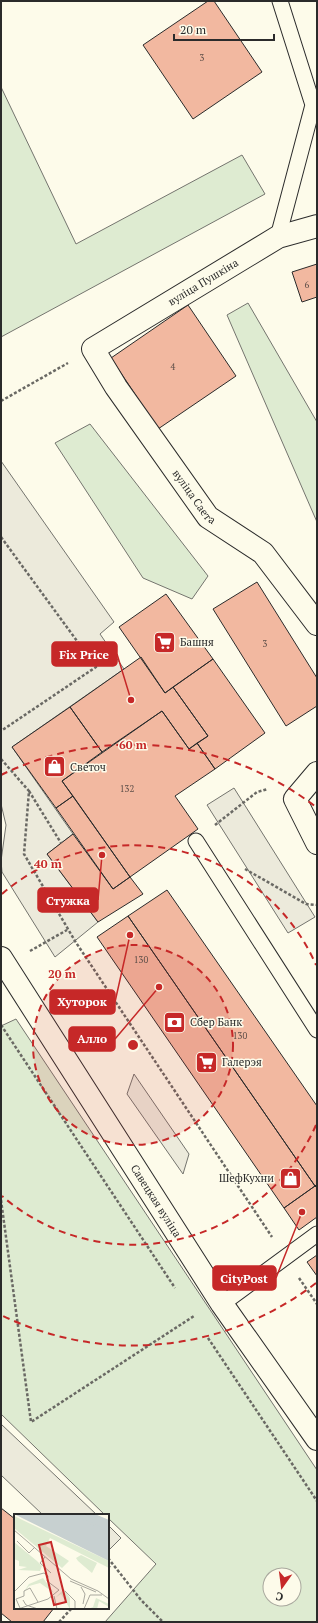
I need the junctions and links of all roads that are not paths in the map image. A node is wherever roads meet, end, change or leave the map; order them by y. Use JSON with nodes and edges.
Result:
{"nodes":[{"id":1,"x":280,"y":1,"type":"edge"},
{"id":2,"x":317,"y":226,"type":"edge"},
{"id":3,"x":278,"y":237,"type":"junction"},
{"id":4,"x":93,"y":349,"type":"joint"},
{"id":5,"x":317,"y":624,"type":"edge"},
{"id":6,"x":317,"y":773,"type":"edge"},
{"id":7,"x":196,"y":841,"type":"road end"},
{"id":8,"x":317,"y":843,"type":"edge"},
{"id":9,"x":3,"y":962,"type":"edge"},
{"id":10,"x":317,"y":1030,"type":"edge"},
{"id":11,"x":317,"y":1234,"type":"edge"},
{"id":12,"x":222,"y":1304,"type":"junction"},
{"id":13,"x":317,"y":1439,"type":"edge"}],
"edges":[{"from":1,"to":3,"type":"lane"},
{"from":2,"to":3,"type":"street","name":"вуліца Пушкіна"},
{"from":3,"to":4,"type":"street","name":"вуліца Пушкіна"},
{"from":4,"to":5,"type":"street","name":"вуліца Саета"},
{"from":6,"to":8,"type":"street"},
{"from":7,"to":10,"type":"lane"},
{"from":9,"to":12,"type":"street","name":"Савецкая вуліца"},
{"from":11,"to":12,"type":"lane"},
{"from":12,"to":13,"type":"street","name":"Савецкая вуліца"}]}
